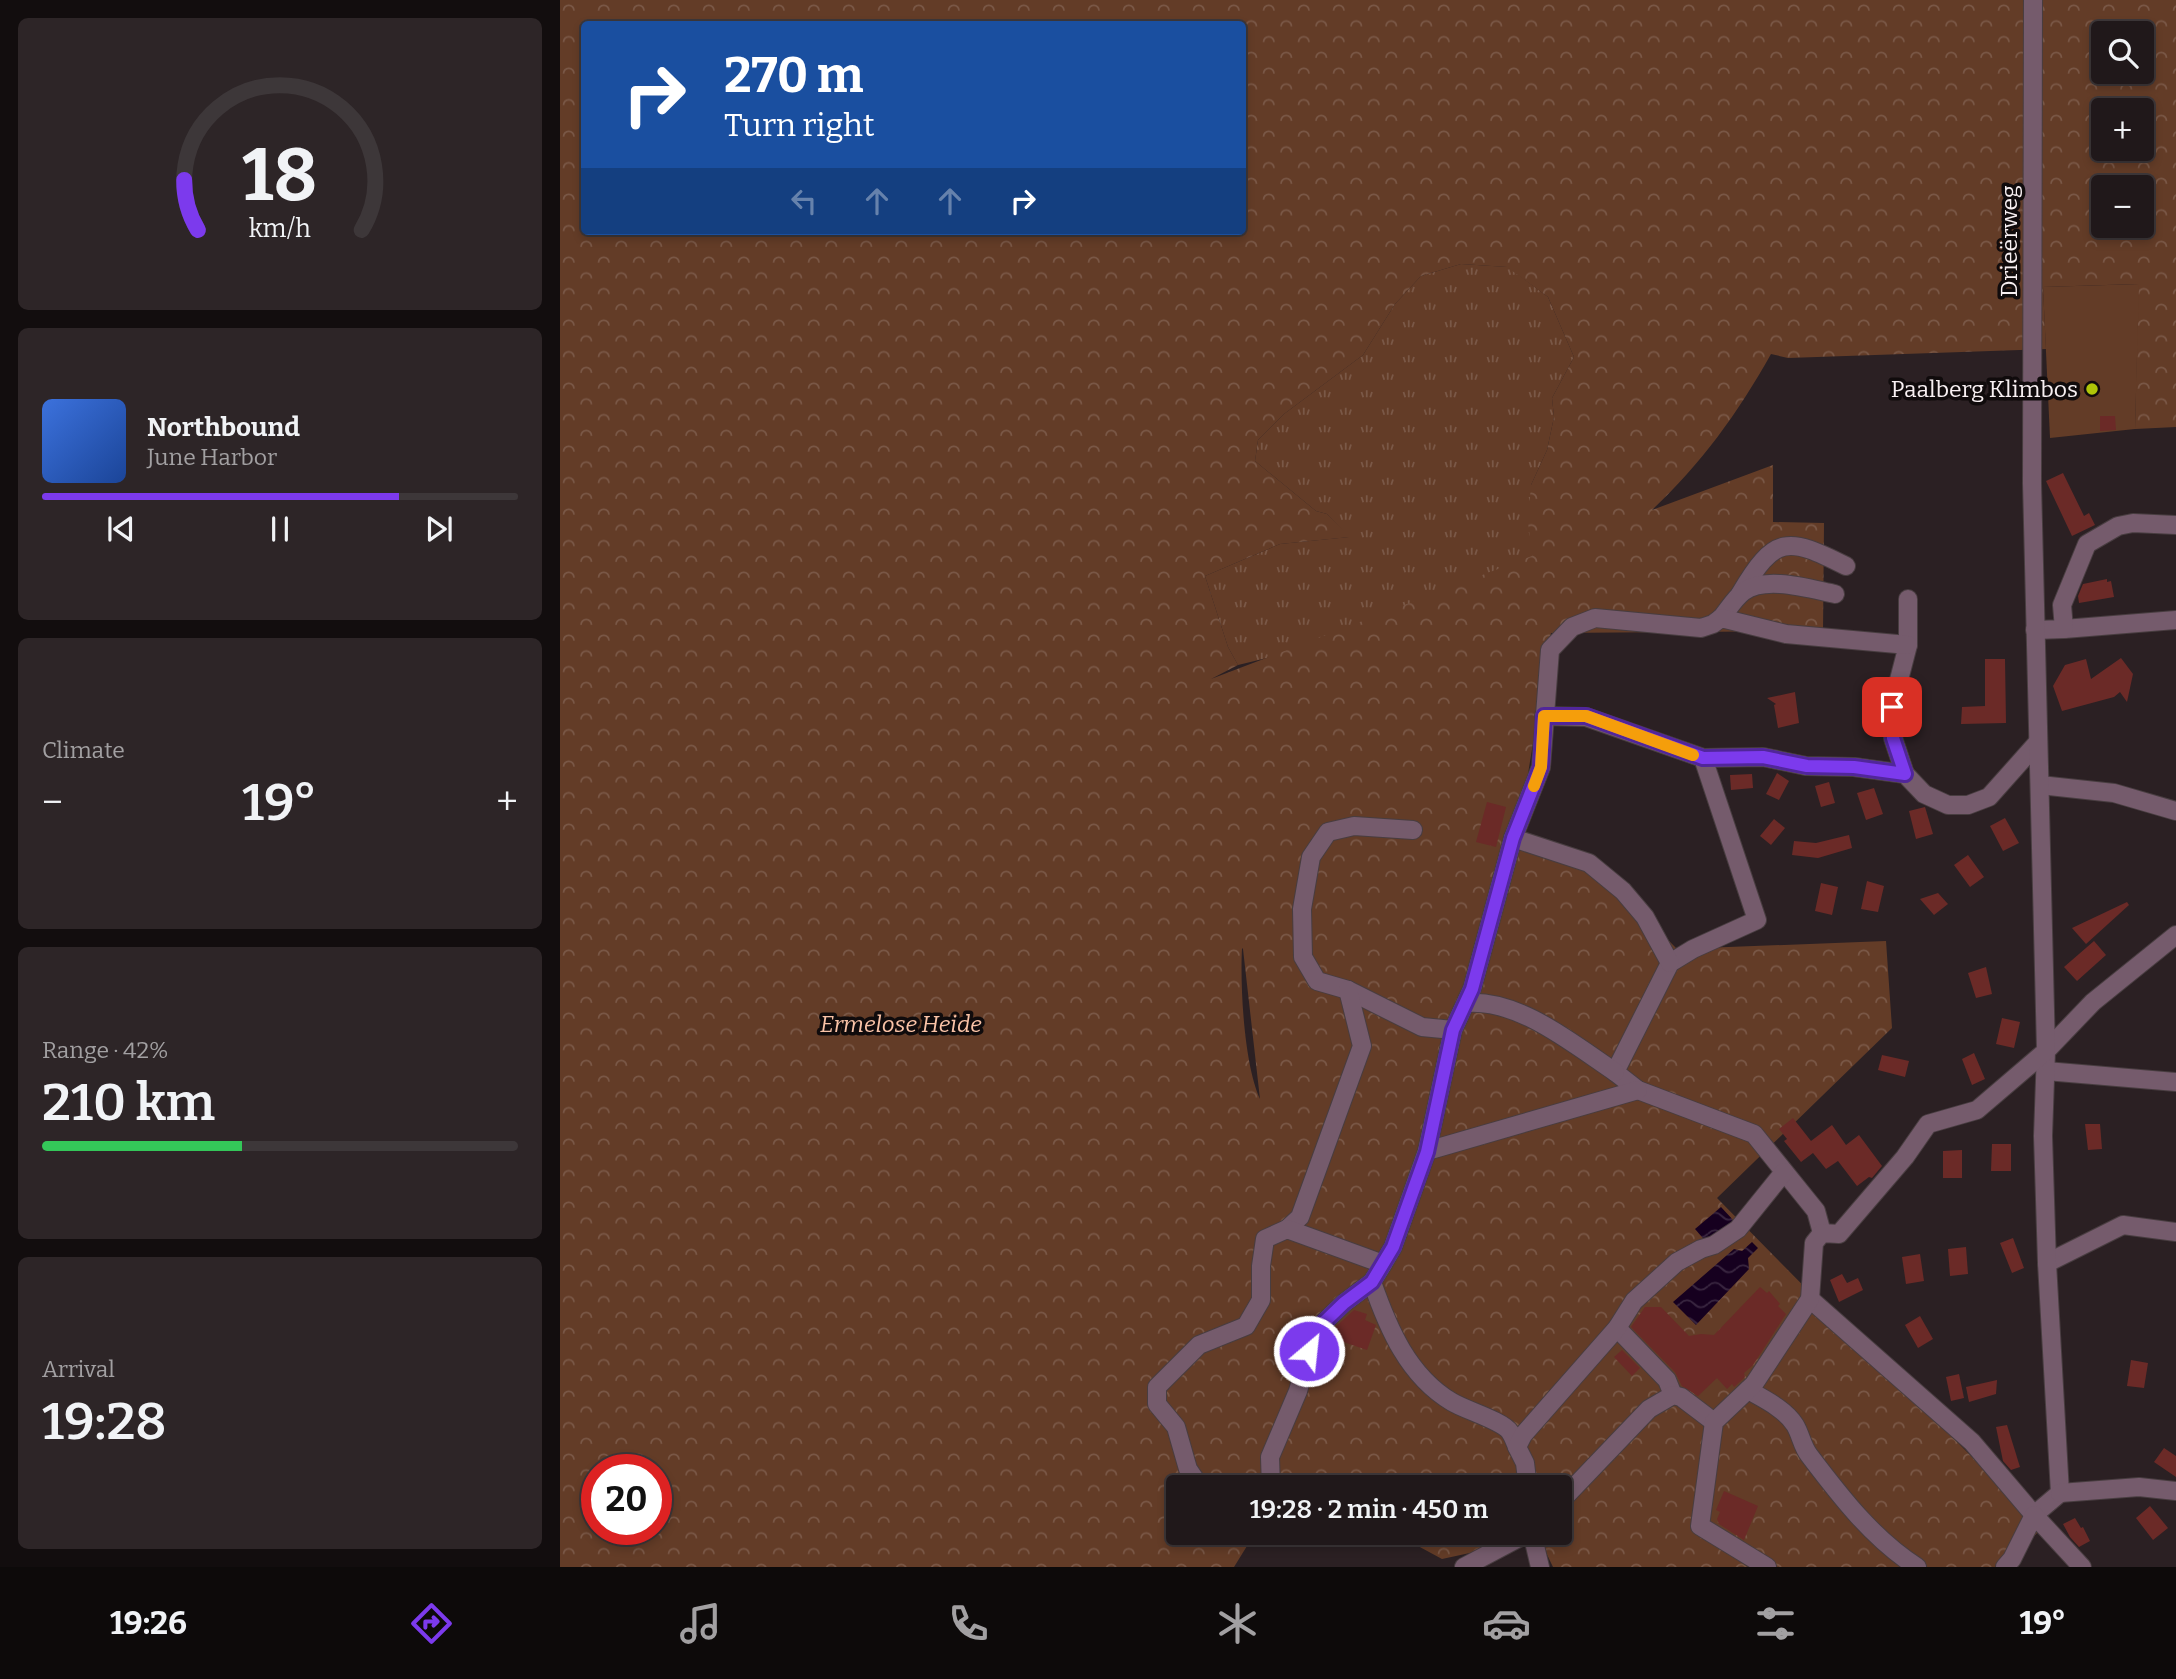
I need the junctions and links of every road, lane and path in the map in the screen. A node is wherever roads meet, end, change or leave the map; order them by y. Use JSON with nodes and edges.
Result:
{"nodes":[{"id":1,"x":2033,"y":0,"type":"edge"},
{"id":2,"x":2176,"y":525,"type":"edge"},
{"id":3,"x":1846,"y":566,"type":"dead end"},
{"id":4,"x":1740,"y":594,"type":"junction"},
{"id":5,"x":1835,"y":594,"type":"dead end"},
{"id":6,"x":1908,"y":598,"type":"dead end"},
{"id":7,"x":1721,"y":618,"type":"junction"},
{"id":8,"x":2176,"y":620,"type":"edge"},
{"id":9,"x":2064,"y":629,"type":"junction"},
{"id":10,"x":2035,"y":630,"type":"junction"},
{"id":11,"x":1908,"y":645,"type":"junction"},
{"id":12,"x":1544,"y":716,"type":"junction"},
{"id":13,"x":2038,"y":742,"type":"junction"},
{"id":14,"x":1703,"y":758,"type":"junction"},
{"id":15,"x":1905,"y":774,"type":"junction"},
{"id":16,"x":2040,"y":786,"type":"junction"},
{"id":17,"x":2176,"y":811,"type":"edge"},
{"id":18,"x":1413,"y":830,"type":"dead end"},
{"id":19,"x":1513,"y":838,"type":"junction"},
{"id":20,"x":2176,"y":935,"type":"edge"},
{"id":21,"x":1670,"y":963,"type":"junction"},
{"id":22,"x":1348,"y":990,"type":"junction"},
{"id":23,"x":1467,"y":1003,"type":"junction"},
{"id":24,"x":1453,"y":1030,"type":"junction"},
{"id":25,"x":2046,"y":1051,"type":"junction"},
{"id":26,"x":2046,"y":1071,"type":"junction"},
{"id":27,"x":1615,"y":1072,"type":"junction"},
{"id":28,"x":2176,"y":1082,"type":"edge"},
{"id":29,"x":1638,"y":1090,"type":"junction"},
{"id":30,"x":1427,"y":1152,"type":"junction"},
{"id":31,"x":1784,"y":1172,"type":"junction"},
{"id":32,"x":1287,"y":1229,"type":"junction"},
{"id":33,"x":2176,"y":1232,"type":"edge"},
{"id":34,"x":1822,"y":1233,"type":"junction"},
{"id":35,"x":1383,"y":1264,"type":"junction"},
{"id":36,"x":2047,"y":1264,"type":"junction"},
{"id":37,"x":1372,"y":1282,"type":"junction"},
{"id":38,"x":1810,"y":1299,"type":"junction"},
{"id":39,"x":1617,"y":1328,"type":"junction"},
{"id":40,"x":1748,"y":1390,"type":"junction"},
{"id":41,"x":1673,"y":1395,"type":"junction"},
{"id":42,"x":1714,"y":1422,"type":"junction"},
{"id":43,"x":1517,"y":1447,"type":"junction"},
{"id":44,"x":1192,"y":1475,"type":"edge"},
{"id":45,"x":1271,"y":1475,"type":"edge"},
{"id":46,"x":1526,"y":1475,"type":"edge"},
{"id":47,"x":1572,"y":1489,"type":"edge"},
{"id":48,"x":2176,"y":1491,"type":"edge"},
{"id":49,"x":2060,"y":1493,"type":"junction"},
{"id":50,"x":2034,"y":1515,"type":"junction"},
{"id":51,"x":1507,"y":1545,"type":"edge"},
{"id":52,"x":1534,"y":1545,"type":"edge"},
{"id":53,"x":1464,"y":1567,"type":"edge"},
{"id":54,"x":1540,"y":1567,"type":"edge"},
{"id":55,"x":1767,"y":1567,"type":"edge"},
{"id":56,"x":1917,"y":1567,"type":"edge"},
{"id":57,"x":2005,"y":1567,"type":"edge"},
{"id":58,"x":2082,"y":1567,"type":"edge"}],
"edges":[{"from":1,"to":10,"type":"street","name":"Drieërweg"},
{"from":2,"to":9,"type":"street"},
{"from":3,"to":4,"type":"street"},
{"from":4,"to":5,"type":"street"},
{"from":4,"to":7,"type":"street"},
{"from":6,"to":11,"type":"street"},
{"from":7,"to":11,"type":"street"},
{"from":7,"to":12,"type":"street"},
{"from":8,"to":9,"type":"street"},
{"from":9,"to":10,"type":"street"},
{"from":10,"to":13,"type":"street","name":"Drieërweg"},
{"from":11,"to":15,"type":"street"},
{"from":12,"to":14,"type":"street"},
{"from":12,"to":19,"type":"street"},
{"from":13,"to":15,"type":"street"},
{"from":13,"to":16,"type":"street","name":"Drieërweg"},
{"from":14,"to":15,"type":"street"},
{"from":14,"to":21,"type":"street"},
{"from":16,"to":17,"type":"street"},
{"from":16,"to":25,"type":"street","name":"Drieërweg"},
{"from":18,"to":22,"type":"street"},
{"from":19,"to":21,"type":"street"},
{"from":19,"to":23,"type":"street"},
{"from":20,"to":25,"type":"street"},
{"from":21,"to":27,"type":"street"},
{"from":22,"to":24,"type":"street"},
{"from":22,"to":32,"type":"street"},
{"from":23,"to":24,"type":"street"},
{"from":23,"to":27,"type":"street"},
{"from":24,"to":30,"type":"street"},
{"from":25,"to":26,"type":"street","name":"Drieërweg"},
{"from":25,"to":34,"type":"street"},
{"from":26,"to":28,"type":"street"},
{"from":26,"to":36,"type":"street","name":"Drieërweg"},
{"from":27,"to":29,"type":"street"},
{"from":29,"to":30,"type":"street"},
{"from":29,"to":31,"type":"street"},
{"from":30,"to":35,"type":"street"},
{"from":31,"to":34,"type":"street"},
{"from":31,"to":39,"type":"street"},
{"from":32,"to":35,"type":"street"},
{"from":32,"to":44,"type":"street"},
{"from":33,"to":36,"type":"street"},
{"from":34,"to":38,"type":"street"},
{"from":35,"to":37,"type":"street"},
{"from":36,"to":49,"type":"street","name":"Drieërweg"},
{"from":37,"to":43,"type":"street"},
{"from":37,"to":45,"type":"street"},
{"from":38,"to":40,"type":"street"},
{"from":38,"to":50,"type":"street"},
{"from":39,"to":41,"type":"street"},
{"from":39,"to":43,"type":"street"},
{"from":40,"to":42,"type":"street"},
{"from":40,"to":56,"type":"street"},
{"from":41,"to":42,"type":"street"},
{"from":41,"to":47,"type":"street"},
{"from":42,"to":55,"type":"street"},
{"from":43,"to":46,"type":"street"},
{"from":48,"to":49,"type":"street"},
{"from":49,"to":50,"type":"street"},
{"from":50,"to":57,"type":"street"},
{"from":50,"to":58,"type":"street"},
{"from":51,"to":53,"type":"street"},
{"from":52,"to":54,"type":"street"}]}
